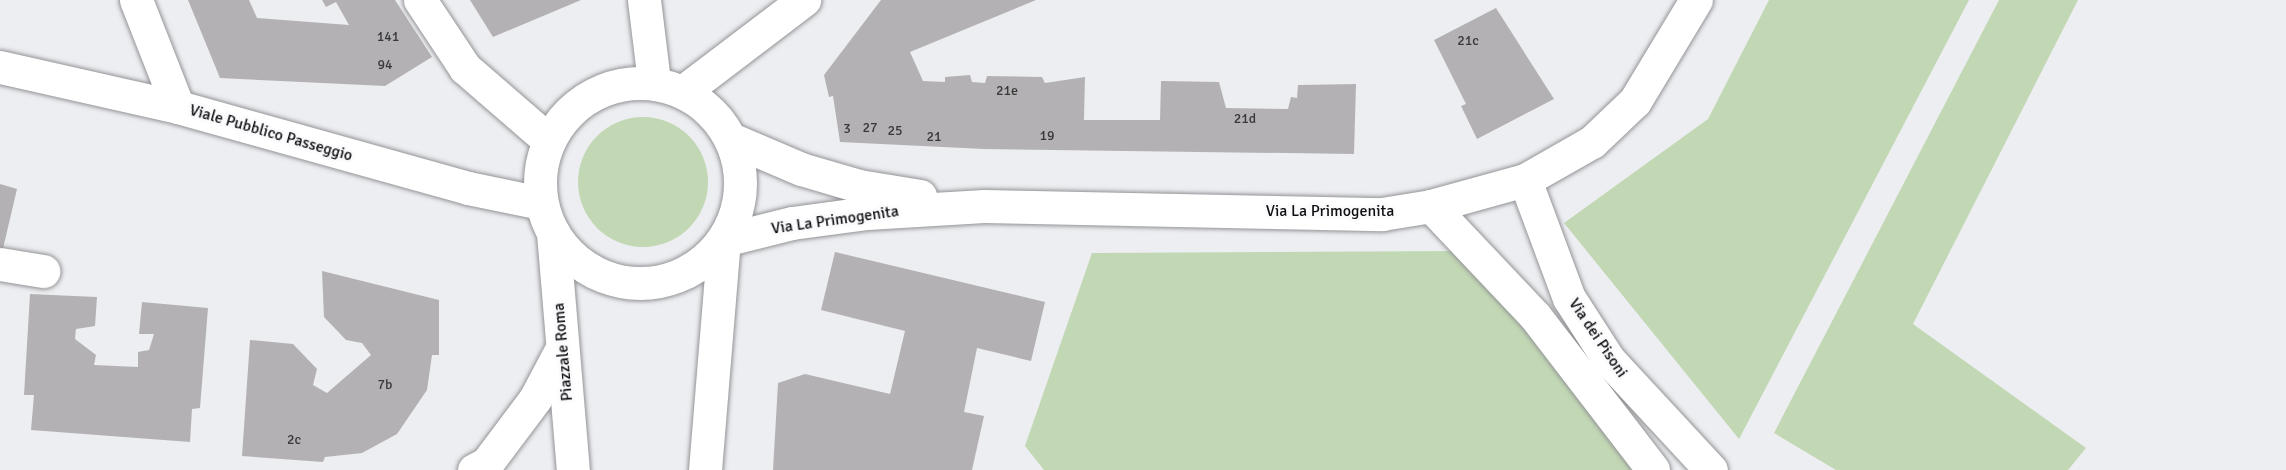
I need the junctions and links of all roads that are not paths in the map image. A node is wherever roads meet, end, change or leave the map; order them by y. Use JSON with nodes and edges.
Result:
{"nodes":[{"id":1,"x":136,"y":0,"type":"edge"},
{"id":2,"x":420,"y":0,"type":"edge"},
{"id":3,"x":644,"y":0,"type":"edge"},
{"id":4,"x":804,"y":0,"type":"edge"},
{"id":5,"x":1696,"y":0,"type":"edge"},
{"id":6,"x":0,"y":67,"type":"edge"},
{"id":7,"x":654,"y":82,"type":"junction"},
{"id":8,"x":684,"y":91,"type":"junction"},
{"id":9,"x":178,"y":106,"type":"junction"},
{"id":10,"x":733,"y":140,"type":"junction"},
{"id":11,"x":548,"y":141,"type":"junction"},
{"id":12,"x":1525,"y":180,"type":"junction"},
{"id":13,"x":541,"y":203,"type":"junction"},
{"id":14,"x":984,"y":206,"type":"junction"},
{"id":15,"x":1431,"y":206,"type":"junction"},
{"id":16,"x":553,"y":233,"type":"junction"},
{"id":17,"x":724,"y":240,"type":"junction"},
{"id":18,"x":0,"y":264,"type":"edge"},
{"id":19,"x":43,"y":271,"type":"dead end"},
{"id":20,"x":562,"y":348,"type":"junction"},
{"id":21,"x":474,"y":470,"type":"edge"},
{"id":22,"x":573,"y":470,"type":"edge"},
{"id":23,"x":705,"y":470,"type":"edge"},
{"id":24,"x":1653,"y":470,"type":"edge"},
{"id":25,"x":1711,"y":470,"type":"edge"}],
"edges":[{"from":1,"to":9,"type":"main road"},
{"from":2,"to":11,"type":"main road"},
{"from":3,"to":7,"type":"main road"},
{"from":4,"to":8,"type":"main road"},
{"from":5,"to":12,"type":"main road","name":"Via La Primogenita"},
{"from":6,"to":9,"type":"main road","name":"Viale Pubblico Passeggio"},
{"from":7,"to":8,"type":"main road","name":"Piazzale Roma"},
{"from":7,"to":11,"type":"main road","name":"Piazzale Roma"},
{"from":8,"to":10,"type":"main road","name":"Piazzale Roma"},
{"from":9,"to":13,"type":"main road","name":"Viale Pubblico Passeggio"},
{"from":10,"to":14,"type":"main road","name":"Via La Primogenita"},
{"from":10,"to":17,"type":"main road","name":"Piazzale Roma"},
{"from":11,"to":13,"type":"main road","name":"Piazzale Roma"},
{"from":12,"to":15,"type":"main road","name":"Via La Primogenita"},
{"from":12,"to":25,"type":"main road","name":"Via dei Pisoni"},
{"from":13,"to":16,"type":"main road","name":"Piazzale Roma"},
{"from":14,"to":15,"type":"main road","name":"Via La Primogenita"},
{"from":14,"to":17,"type":"main road","name":"Via La Primogenita"},
{"from":15,"to":24,"type":"main road","name":"Via dei Pisoni"},
{"from":16,"to":17,"type":"main road","name":"Piazzale Roma"},
{"from":16,"to":20,"type":"main road","name":"Piazzale Roma"},
{"from":17,"to":23,"type":"main road"},
{"from":18,"to":19,"type":"main road"},
{"from":20,"to":21,"type":"main road"},
{"from":20,"to":22,"type":"main road","name":"Piazzale Roma"}]}
